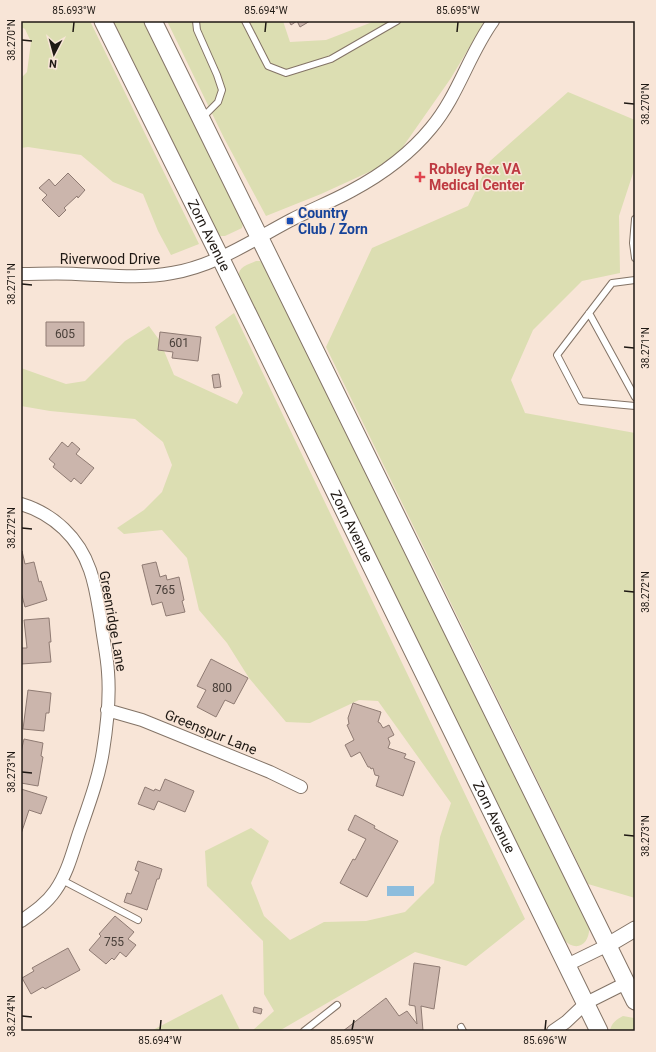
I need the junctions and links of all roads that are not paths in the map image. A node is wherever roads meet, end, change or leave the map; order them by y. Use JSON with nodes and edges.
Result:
{"nodes":[{"id":1,"x":103,"y":21,"type":"edge"},
{"id":2,"x":153,"y":21,"type":"edge"},
{"id":3,"x":196,"y":21,"type":"edge"},
{"id":4,"x":245,"y":21,"type":"edge"},
{"id":5,"x":397,"y":21,"type":"edge"},
{"id":6,"x":493,"y":21,"type":"edge"},
{"id":7,"x":201,"y":119,"type":"junction"},
{"id":8,"x":635,"y":219,"type":"edge"},
{"id":9,"x":258,"y":238,"type":"junction"},
{"id":10,"x":220,"y":257,"type":"junction"},
{"id":11,"x":635,"y":258,"type":"edge"},
{"id":12,"x":21,"y":274,"type":"edge"},
{"id":13,"x":635,"y":280,"type":"edge"},
{"id":14,"x":589,"y":313,"type":"junction"},
{"id":15,"x":635,"y":397,"type":"edge"},
{"id":16,"x":635,"y":406,"type":"edge"},
{"id":17,"x":21,"y":504,"type":"edge"},
{"id":18,"x":107,"y":710,"type":"junction"},
{"id":19,"x":301,"y":786,"type":"dead end"},
{"id":20,"x":62,"y":880,"type":"junction"},
{"id":21,"x":138,"y":920,"type":"dead end"},
{"id":22,"x":21,"y":921,"type":"edge"},
{"id":23,"x":635,"y":929,"type":"edge"},
{"id":24,"x":608,"y":945,"type":"junction"},
{"id":25,"x":567,"y":965,"type":"junction"},
{"id":26,"x":626,"y":983,"type":"junction"},
{"id":27,"x":635,"y":1001,"type":"edge"},
{"id":28,"x":586,"y":1003,"type":"junction"},
{"id":29,"x":337,"y":1005,"type":"dead end"},
{"id":30,"x":304,"y":1031,"type":"edge"},
{"id":31,"x":553,"y":1031,"type":"edge"},
{"id":32,"x":599,"y":1031,"type":"edge"}],
"edges":[{"from":1,"to":10,"type":"main road","name":"Zorn Avenue"},
{"from":2,"to":7,"type":"main road"},
{"from":3,"to":7,"type":"lane"},
{"from":4,"to":5,"type":"lane"},
{"from":6,"to":9,"type":"street","name":"Riverwood Drive"},
{"from":7,"to":9,"type":"main road"},
{"from":8,"to":11,"type":"lane"},
{"from":9,"to":10,"type":"street","name":"Riverwood Drive"},
{"from":9,"to":24,"type":"main road"},
{"from":10,"to":12,"type":"street","name":"Riverwood Drive"},
{"from":10,"to":25,"type":"main road","name":"Zorn Avenue"},
{"from":13,"to":14,"type":"lane"},
{"from":14,"to":15,"type":"lane"},
{"from":14,"to":16,"type":"lane"},
{"from":17,"to":18,"type":"street","name":"Greenridge Lane"},
{"from":18,"to":19,"type":"street","name":"Greenspur Lane"},
{"from":18,"to":20,"type":"street","name":"Greenridge Lane"},
{"from":20,"to":21,"type":"lane"},
{"from":20,"to":22,"type":"street","name":"Greenridge Lane"},
{"from":23,"to":24,"type":"street"},
{"from":24,"to":25,"type":"street"},
{"from":24,"to":26,"type":"main road"},
{"from":25,"to":28,"type":"main road","name":"Zorn Avenue"},
{"from":26,"to":27,"type":"main road"},
{"from":26,"to":28,"type":"street"},
{"from":28,"to":31,"type":"street"},
{"from":28,"to":32,"type":"main road","name":"Zorn Avenue"},
{"from":29,"to":30,"type":"lane"}]}
